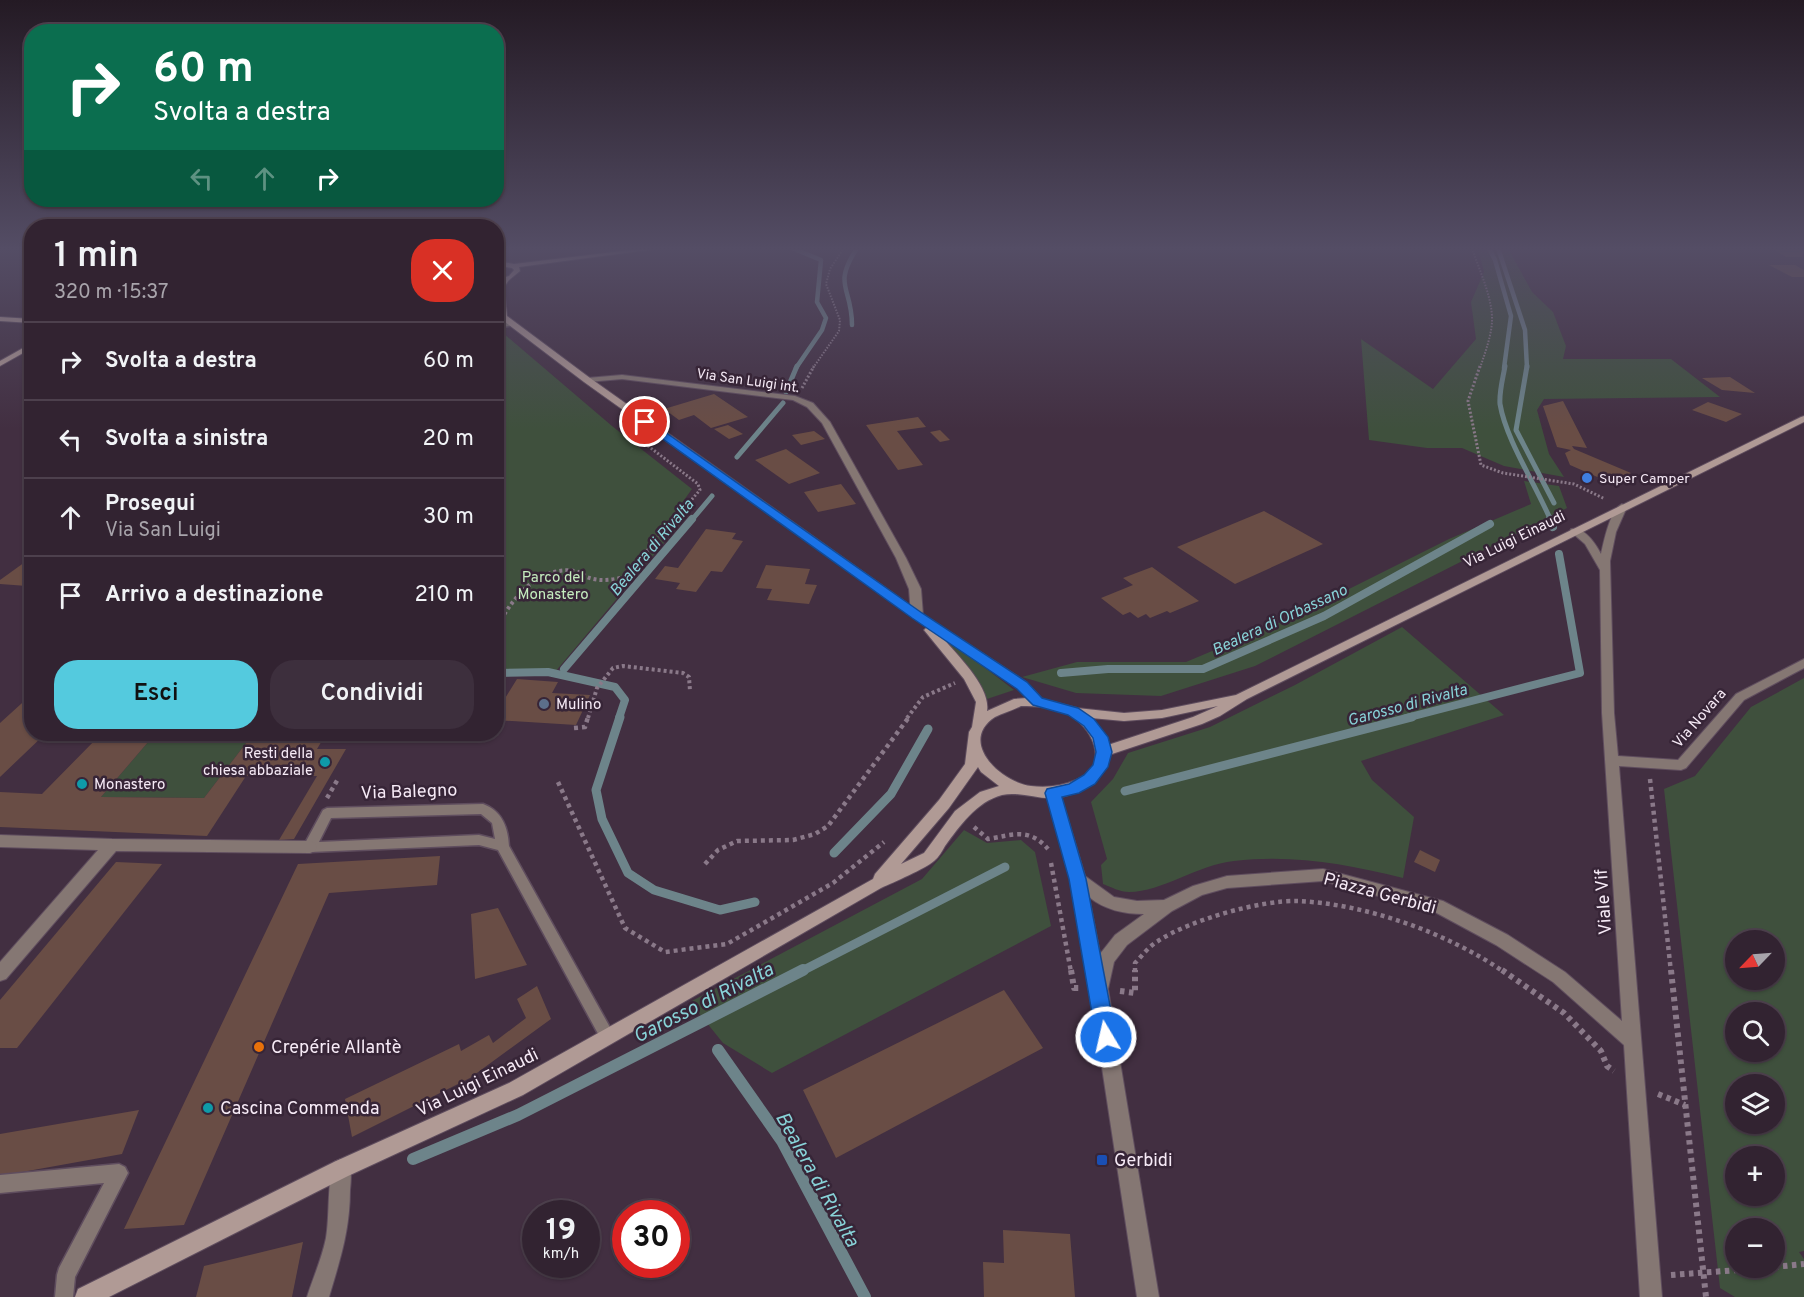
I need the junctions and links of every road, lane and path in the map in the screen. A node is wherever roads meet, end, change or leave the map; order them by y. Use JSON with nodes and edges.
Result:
{"nodes":[{"id":1,"x":836,"y":309,"type":"edge"},
{"id":2,"x":1490,"y":309,"type":"edge"},
{"id":3,"x":504,"y":317,"type":"edge"},
{"id":4,"x":0,"y":319,"type":"edge"},
{"id":5,"x":24,"y":320,"type":"edge"},
{"id":6,"x":513,"y":324,"type":"junction"},
{"id":7,"x":504,"y":325,"type":"edge"},
{"id":8,"x":24,"y":350,"type":"edge"},
{"id":9,"x":0,"y":364,"type":"edge"},
{"id":10,"x":587,"y":380,"type":"junction"},
{"id":11,"x":795,"y":398,"type":"junction"},
{"id":12,"x":1804,"y":419,"type":"edge"},
{"id":13,"x":691,"y":500,"type":"dead end"},
{"id":14,"x":1622,"y":507,"type":"junction"},
{"id":15,"x":1575,"y":531,"type":"junction"},
{"id":16,"x":1605,"y":569,"type":"junction"},
{"id":17,"x":504,"y":612,"type":"edge"},
{"id":18,"x":917,"y":615,"type":"junction"},
{"id":19,"x":1804,"y":663,"type":"edge"},
{"id":20,"x":969,"y":677,"type":"junction"},
{"id":21,"x":690,"y":691,"type":"dead end"},
{"id":22,"x":1243,"y":696,"type":"junction"},
{"id":23,"x":1038,"y":702,"type":"junction"},
{"id":24,"x":1073,"y":711,"type":"junction"},
{"id":25,"x":574,"y":728,"type":"dead end"},
{"id":26,"x":976,"y":733,"type":"junction"},
{"id":27,"x":1104,"y":752,"type":"junction"},
{"id":28,"x":1612,"y":761,"type":"junction"},
{"id":29,"x":1648,"y":763,"type":"junction"},
{"id":30,"x":1018,"y":789,"type":"junction"},
{"id":31,"x":1053,"y":793,"type":"junction"},
{"id":32,"x":0,"y":841,"type":"edge"},
{"id":33,"x":112,"y":845,"type":"junction"},
{"id":34,"x":502,"y":846,"type":"junction"},
{"id":35,"x":310,"y":847,"type":"junction"},
{"id":36,"x":705,"y":864,"type":"dead end"},
{"id":37,"x":1078,"y":879,"type":"junction"},
{"id":38,"x":876,"y":884,"type":"junction"},
{"id":39,"x":1166,"y":906,"type":"junction"},
{"id":40,"x":0,"y":974,"type":"edge"},
{"id":41,"x":1099,"y":989,"type":"junction"},
{"id":42,"x":607,"y":1036,"type":"junction"},
{"id":43,"x":1632,"y":1041,"type":"junction"},
{"id":44,"x":1635,"y":1085,"type":"junction"},
{"id":45,"x":1685,"y":1105,"type":"junction"},
{"id":46,"x":341,"y":1169,"type":"junction"},
{"id":47,"x":0,"y":1184,"type":"edge"},
{"id":48,"x":1804,"y":1264,"type":"edge"},
{"id":49,"x":1785,"y":1266,"type":"edge"},
{"id":50,"x":1725,"y":1271,"type":"edge"},
{"id":51,"x":1703,"y":1273,"type":"junction"},
{"id":52,"x":1648,"y":1277,"type":"junction"},
{"id":53,"x":63,"y":1297,"type":"edge"},
{"id":54,"x":86,"y":1297,"type":"edge"},
{"id":55,"x":318,"y":1297,"type":"edge"},
{"id":56,"x":1148,"y":1297,"type":"edge"},
{"id":57,"x":1650,"y":1297,"type":"edge"},
{"id":58,"x":1706,"y":1297,"type":"edge"}],
"edges":[{"from":1,"to":11,"type":"path"},
{"from":2,"to":14,"type":"path"},
{"from":3,"to":6,"type":"main road"},
{"from":4,"to":5,"type":"main road"},
{"from":6,"to":7,"type":"lane"},
{"from":6,"to":10,"type":"main road"},
{"from":8,"to":9,"type":"main road"},
{"from":10,"to":11,"type":"street","name":"Via San Luigi int."},
{"from":10,"to":18,"type":"main road"},
{"from":11,"to":18,"type":"street","name":"Via San Luigi int."},
{"from":12,"to":14,"type":"main road","name":"Via Luigi Einaudi"},
{"from":13,"to":17,"type":"path"},
{"from":14,"to":15,"type":"main road","name":"Via Luigi Einaudi"},
{"from":14,"to":16,"type":"street","name":"Viale Vif"},
{"from":15,"to":16,"type":"street"},
{"from":15,"to":22,"type":"main road","name":"Via Luigi Einaudi"},
{"from":16,"to":28,"type":"street","name":"Viale Vif"},
{"from":18,"to":20,"type":"main road","name":"Via Luigi Einaudi"},
{"from":18,"to":23,"type":"main road"},
{"from":19,"to":29,"type":"street","name":"Via Novara"},
{"from":20,"to":26,"type":"main road","name":"Via Luigi Einaudi"},
{"from":20,"to":36,"type":"path"},
{"from":21,"to":25,"type":"path"},
{"from":22,"to":24,"type":"main road","name":"Via Luigi Einaudi"},
{"from":22,"to":27,"type":"main road","name":"Via Luigi Einaudi"},
{"from":23,"to":24,"type":"main road"},
{"from":23,"to":26,"type":"main road"},
{"from":24,"to":27,"type":"main road"},
{"from":26,"to":30,"type":"main road"},
{"from":26,"to":38,"type":"main road","name":"Via Luigi Einaudi"},
{"from":27,"to":31,"type":"main road"},
{"from":28,"to":29,"type":"street","name":"Via Novara"},
{"from":28,"to":43,"type":"street","name":"Viale Vif"},
{"from":29,"to":45,"type":"path"},
{"from":30,"to":31,"type":"main road"},
{"from":30,"to":38,"type":"main road","name":"Via Luigi Einaudi"},
{"from":31,"to":37,"type":"street","name":"Piazza Gerbidi"},
{"from":32,"to":33,"type":"street"},
{"from":33,"to":35,"type":"street"},
{"from":33,"to":40,"type":"street"},
{"from":34,"to":35,"type":"lane"},
{"from":34,"to":35,"type":"lane","name":"Via Balegno"},
{"from":34,"to":42,"type":"lane","name":"Via Balegno"},
{"from":37,"to":39,"type":"street"},
{"from":37,"to":41,"type":"street","name":"Piazza Gerbidi"},
{"from":38,"to":42,"type":"main road","name":"Via Luigi Einaudi"},
{"from":39,"to":41,"type":"street","name":"Piazza Gerbidi"},
{"from":39,"to":43,"type":"street","name":"Piazza Gerbidi"},
{"from":41,"to":44,"type":"path"},
{"from":41,"to":56,"type":"street","name":"Piazza Gerbidi"},
{"from":42,"to":46,"type":"main road","name":"Via Luigi Einaudi"},
{"from":43,"to":44,"type":"street","name":"Viale Vif"},
{"from":44,"to":45,"type":"path"},
{"from":44,"to":52,"type":"street","name":"Viale Vif"},
{"from":45,"to":51,"type":"path"},
{"from":46,"to":54,"type":"main road","name":"Via Luigi Einaudi"},
{"from":46,"to":55,"type":"street"},
{"from":47,"to":53,"type":"lane"},
{"from":48,"to":49,"type":"path"},
{"from":50,"to":51,"type":"path"},
{"from":51,"to":52,"type":"path"},
{"from":51,"to":58,"type":"path"},
{"from":52,"to":57,"type":"street","name":"Viale Vif"}]}
